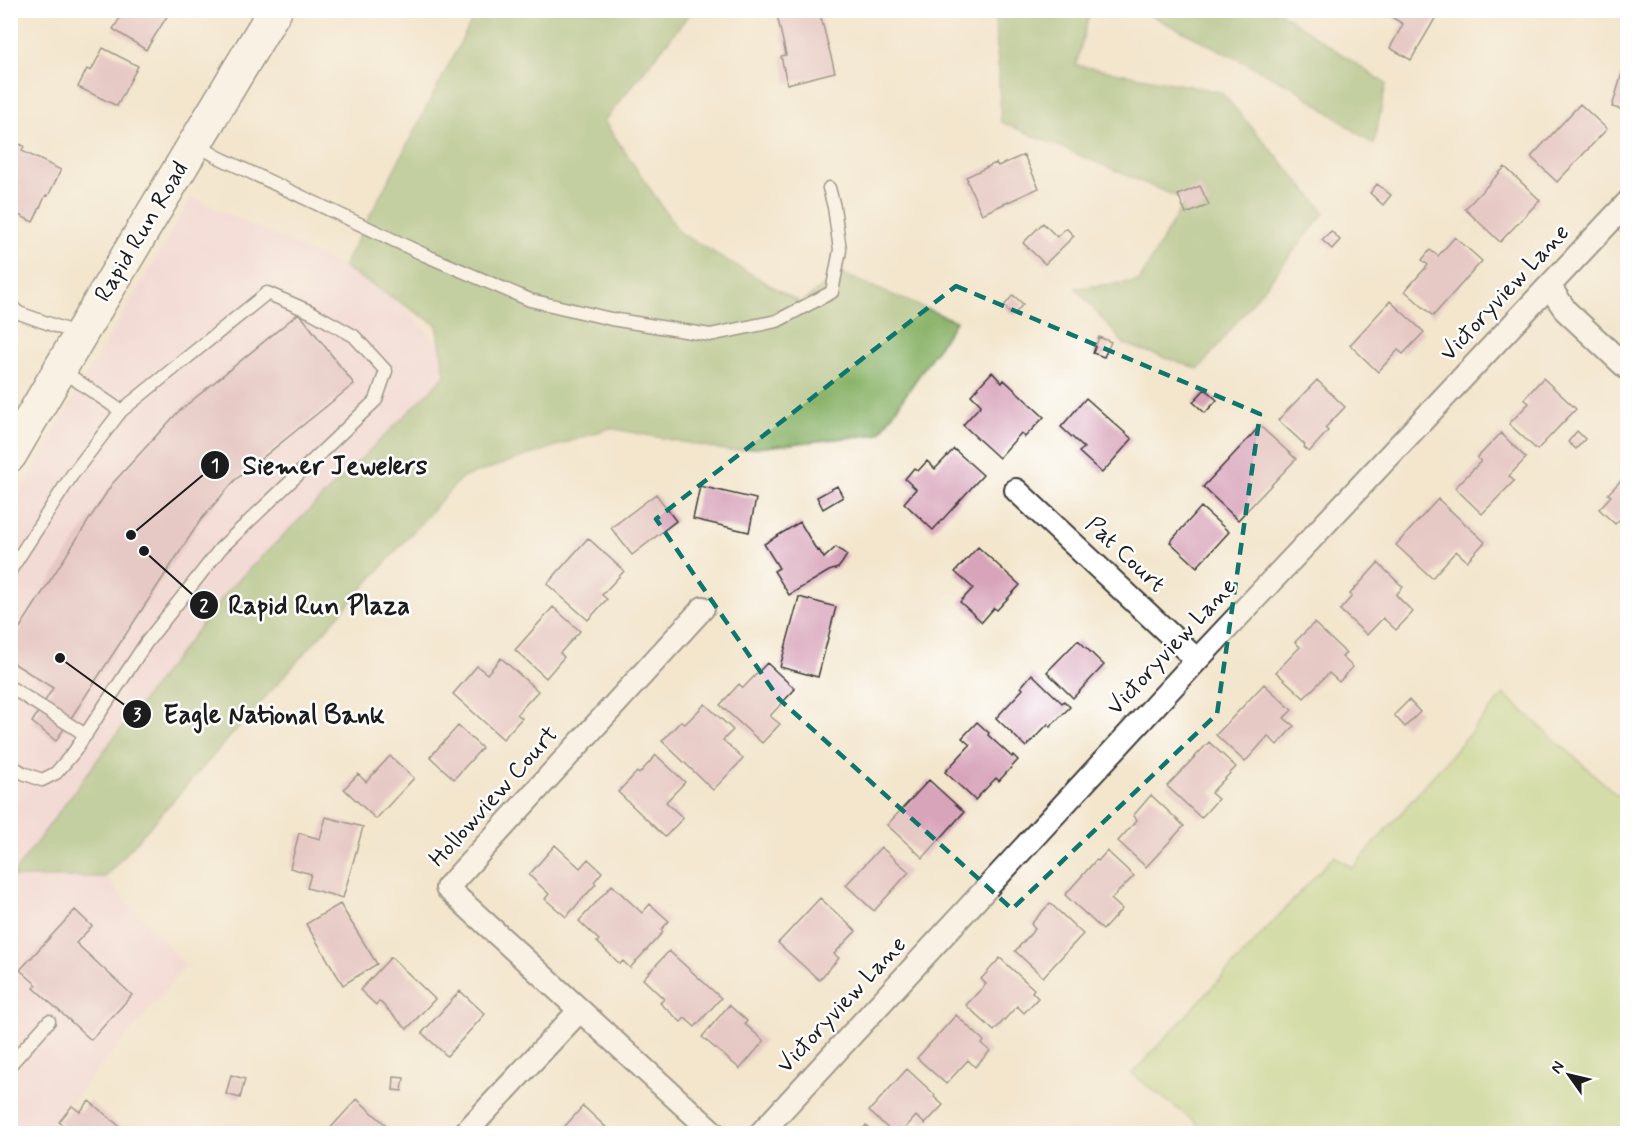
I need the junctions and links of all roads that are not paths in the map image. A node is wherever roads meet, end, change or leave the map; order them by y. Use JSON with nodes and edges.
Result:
{"nodes":[{"id":1,"x":275,"y":10,"type":"edge"},
{"id":2,"x":195,"y":143,"type":"junction"},
{"id":3,"x":829,"y":188,"type":"dead end"},
{"id":4,"x":1628,"y":201,"type":"edge"},
{"id":5,"x":1549,"y":286,"type":"junction"},
{"id":6,"x":13,"y":311,"type":"edge"},
{"id":7,"x":80,"y":335,"type":"junction"},
{"id":8,"x":60,"y":369,"type":"junction"},
{"id":9,"x":1628,"y":369,"type":"edge"},
{"id":10,"x":121,"y":411,"type":"junction"},
{"id":11,"x":10,"y":455,"type":"edge"},
{"id":12,"x":1016,"y":490,"type":"dead end"},
{"id":13,"x":10,"y":572,"type":"edge"},
{"id":14,"x":703,"y":608,"type":"dead end"},
{"id":15,"x":1197,"y":660,"type":"junction"},
{"id":16,"x":10,"y":687,"type":"edge"},
{"id":17,"x":86,"y":735,"type":"junction"},
{"id":18,"x":10,"y":765,"type":"edge"},
{"id":19,"x":580,"y":1010,"type":"junction"},
{"id":20,"x":49,"y":1021,"type":"dead end"},
{"id":21,"x":10,"y":1065,"type":"edge"},
{"id":22,"x":464,"y":1134,"type":"edge"},
{"id":23,"x":715,"y":1134,"type":"edge"},
{"id":24,"x":760,"y":1134,"type":"edge"}],
"edges":[{"from":1,"to":2,"type":"street","name":"Rapid Run Road"},
{"from":2,"to":3,"type":"lane"},
{"from":2,"to":7,"type":"street","name":"Rapid Run Road"},
{"from":4,"to":5,"type":"street","name":"Victoryview Lane"},
{"from":5,"to":9,"type":"street"},
{"from":5,"to":15,"type":"street","name":"Victoryview Lane"},
{"from":6,"to":7,"type":"lane"},
{"from":7,"to":8,"type":"street","name":"Rapid Run Road"},
{"from":8,"to":10,"type":"lane"},
{"from":8,"to":11,"type":"street","name":"Rapid Run Road"},
{"from":10,"to":13,"type":"lane"},
{"from":10,"to":17,"type":"lane"},
{"from":12,"to":15,"type":"street","name":"Pat Court"},
{"from":14,"to":19,"type":"street","name":"Hollowview Court"},
{"from":15,"to":24,"type":"street","name":"Victoryview Lane"},
{"from":16,"to":17,"type":"lane"},
{"from":17,"to":18,"type":"lane"},
{"from":19,"to":22,"type":"street"},
{"from":19,"to":23,"type":"street"},
{"from":20,"to":21,"type":"lane"}]}
